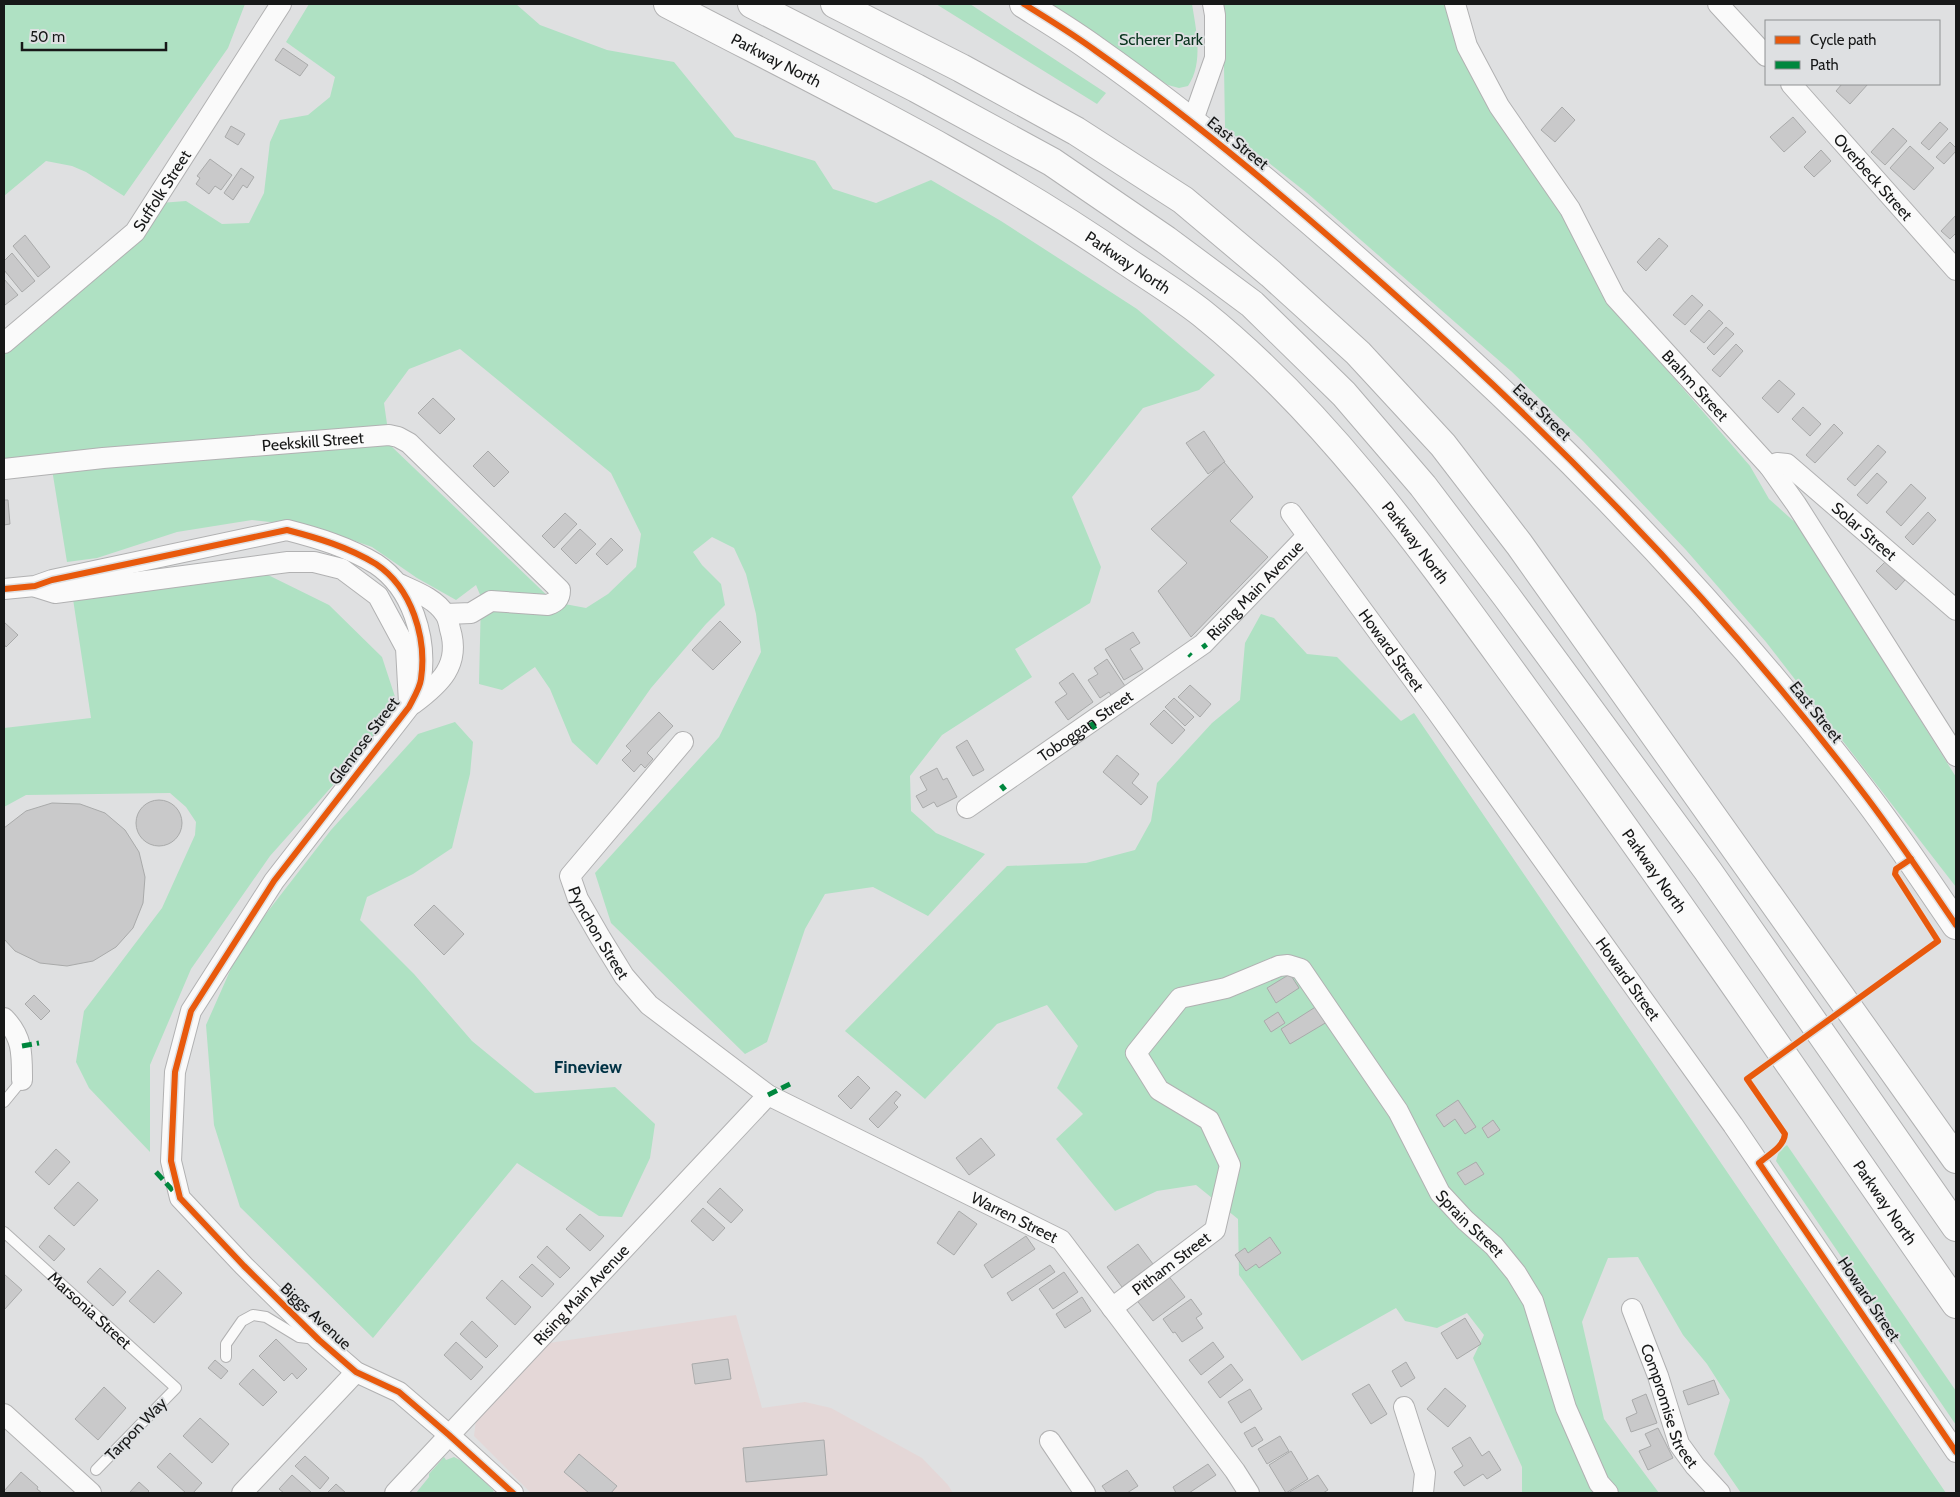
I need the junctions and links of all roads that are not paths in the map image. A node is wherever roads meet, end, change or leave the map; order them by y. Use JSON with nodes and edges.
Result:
{"nodes":[{"id":1,"x":282,"y":4,"type":"edge"},
{"id":2,"x":668,"y":4,"type":"edge"},
{"id":3,"x":752,"y":4,"type":"edge"},
{"id":4,"x":835,"y":4,"type":"edge"},
{"id":5,"x":1024,"y":4,"type":"edge"},
{"id":6,"x":1213,"y":4,"type":"edge"},
{"id":7,"x":1455,"y":4,"type":"edge"},
{"id":8,"x":1718,"y":4,"type":"edge"},
{"id":9,"x":1765,"y":55,"type":"edge"},
{"id":10,"x":1792,"y":85,"type":"edge"},
{"id":11,"x":1192,"y":123,"type":"junction"},
{"id":12,"x":1956,"y":270,"type":"edge"},
{"id":13,"x":4,"y":343,"type":"edge"},
{"id":14,"x":1768,"y":466,"type":"junction"},
{"id":15,"x":4,"y":470,"type":"edge"},
{"id":16,"x":1291,"y":513,"type":"dead end"},
{"id":17,"x":1307,"y":536,"type":"junction"},
{"id":18,"x":397,"y":583,"type":"junction"},
{"id":19,"x":35,"y":586,"type":"junction"},
{"id":20,"x":4,"y":589,"type":"edge"},
{"id":21,"x":1956,"y":610,"type":"edge"},
{"id":22,"x":446,"y":614,"type":"junction"},
{"id":23,"x":1203,"y":644,"type":"joint"},
{"id":24,"x":409,"y":707,"type":"junction"},
{"id":25,"x":683,"y":742,"type":"dead end"},
{"id":26,"x":1956,"y":756,"type":"edge"},
{"id":27,"x":967,"y":808,"type":"dead end"},
{"id":28,"x":1956,"y":926,"type":"edge"},
{"id":29,"x":1301,"y":969,"type":"joint"},
{"id":30,"x":4,"y":1018,"type":"edge"},
{"id":31,"x":1865,"y":1031,"type":"junction"},
{"id":32,"x":22,"y":1080,"type":"joint"},
{"id":33,"x":768,"y":1095,"type":"junction"},
{"id":34,"x":4,"y":1102,"type":"edge"},
{"id":35,"x":1956,"y":1148,"type":"edge"},
{"id":36,"x":1956,"y":1159,"type":"edge"},
{"id":37,"x":180,"y":1198,"type":"joint"},
{"id":38,"x":1956,"y":1227,"type":"edge"},
{"id":39,"x":4,"y":1232,"type":"edge"},
{"id":40,"x":1956,"y":1304,"type":"edge"},
{"id":41,"x":1112,"y":1308,"type":"junction"},
{"id":42,"x":1632,"y":1310,"type":"dead end"},
{"id":43,"x":320,"y":1340,"type":"junction"},
{"id":44,"x":226,"y":1357,"type":"dead end"},
{"id":45,"x":356,"y":1372,"type":"junction"},
{"id":46,"x":176,"y":1388,"type":"joint"},
{"id":47,"x":1404,"y":1406,"type":"dead end"},
{"id":48,"x":4,"y":1414,"type":"edge"},
{"id":49,"x":450,"y":1435,"type":"junction"},
{"id":50,"x":1050,"y":1441,"type":"dead end"},
{"id":51,"x":1956,"y":1452,"type":"edge"},
{"id":52,"x":96,"y":1470,"type":"dead end"},
{"id":53,"x":83,"y":1491,"type":"edge"},
{"id":54,"x":509,"y":1492,"type":"edge"},
{"id":55,"x":242,"y":1493,"type":"edge"},
{"id":56,"x":395,"y":1493,"type":"edge"},
{"id":57,"x":1085,"y":1493,"type":"edge"},
{"id":58,"x":1249,"y":1493,"type":"edge"},
{"id":59,"x":1422,"y":1493,"type":"edge"},
{"id":60,"x":1608,"y":1493,"type":"edge"},
{"id":61,"x":1720,"y":1493,"type":"edge"}],
"edges":[{"from":1,"to":13,"type":"street","name":"Suffolk Street"},
{"from":2,"to":40,"type":"main road","name":"Parkway North"},
{"from":3,"to":38,"type":"main road"},
{"from":4,"to":31,"type":"main road"},
{"from":5,"to":11,"type":"main road","name":"East Street"},
{"from":6,"to":11,"type":"street"},
{"from":7,"to":14,"type":"street","name":"Brahm Street"},
{"from":8,"to":9,"type":"street"},
{"from":10,"to":12,"type":"street","name":"Overbeck Street"},
{"from":11,"to":28,"type":"main road","name":"East Street"},
{"from":14,"to":21,"type":"street","name":"Solar Street"},
{"from":14,"to":26,"type":"street","name":"Brahm Street"},
{"from":15,"to":22,"type":"street","name":"Peekskill Street"},
{"from":16,"to":17,"type":"street","name":"Howard Street"},
{"from":17,"to":23,"type":"street","name":"Rising Main Avenue"},
{"from":17,"to":51,"type":"street","name":"Howard Street"},
{"from":18,"to":19,"type":"street","name":"Glenrose Street"},
{"from":18,"to":22,"type":"street"},
{"from":18,"to":24,"type":"street","name":"Glenrose Street"},
{"from":19,"to":20,"type":"street"},
{"from":19,"to":24,"type":"street","name":"Glenrose Street"},
{"from":22,"to":24,"type":"street"},
{"from":23,"to":27,"type":"street","name":"Toboggan Street"},
{"from":24,"to":37,"type":"street","name":"Glenrose Street"},
{"from":25,"to":33,"type":"street","name":"Pynchon Street"},
{"from":29,"to":41,"type":"street","name":"Pitham Street"},
{"from":29,"to":60,"type":"street","name":"Sprain Street"},
{"from":30,"to":32,"type":"street"},
{"from":31,"to":35,"type":"main road"},
{"from":31,"to":36,"type":"main road"},
{"from":32,"to":34,"type":"lane"},
{"from":33,"to":41,"type":"street","name":"Warren Street"},
{"from":33,"to":49,"type":"street","name":"Rising Main Avenue"},
{"from":37,"to":43,"type":"street","name":"Biggs Avenue"},
{"from":39,"to":46,"type":"lane","name":"Marsonia Street"},
{"from":41,"to":58,"type":"street","name":"Warren Street"},
{"from":42,"to":61,"type":"street","name":"Compromise Street"},
{"from":43,"to":44,"type":"lane"},
{"from":43,"to":45,"type":"street","name":"Biggs Avenue"},
{"from":45,"to":49,"type":"street","name":"Biggs Avenue"},
{"from":45,"to":55,"type":"street"},
{"from":46,"to":52,"type":"lane","name":"Tarpon Way"},
{"from":47,"to":59,"type":"street"},
{"from":48,"to":53,"type":"street"},
{"from":49,"to":54,"type":"street","name":"Biggs Avenue"},
{"from":49,"to":56,"type":"street","name":"Rising Main Avenue"},
{"from":50,"to":57,"type":"street"}]}
